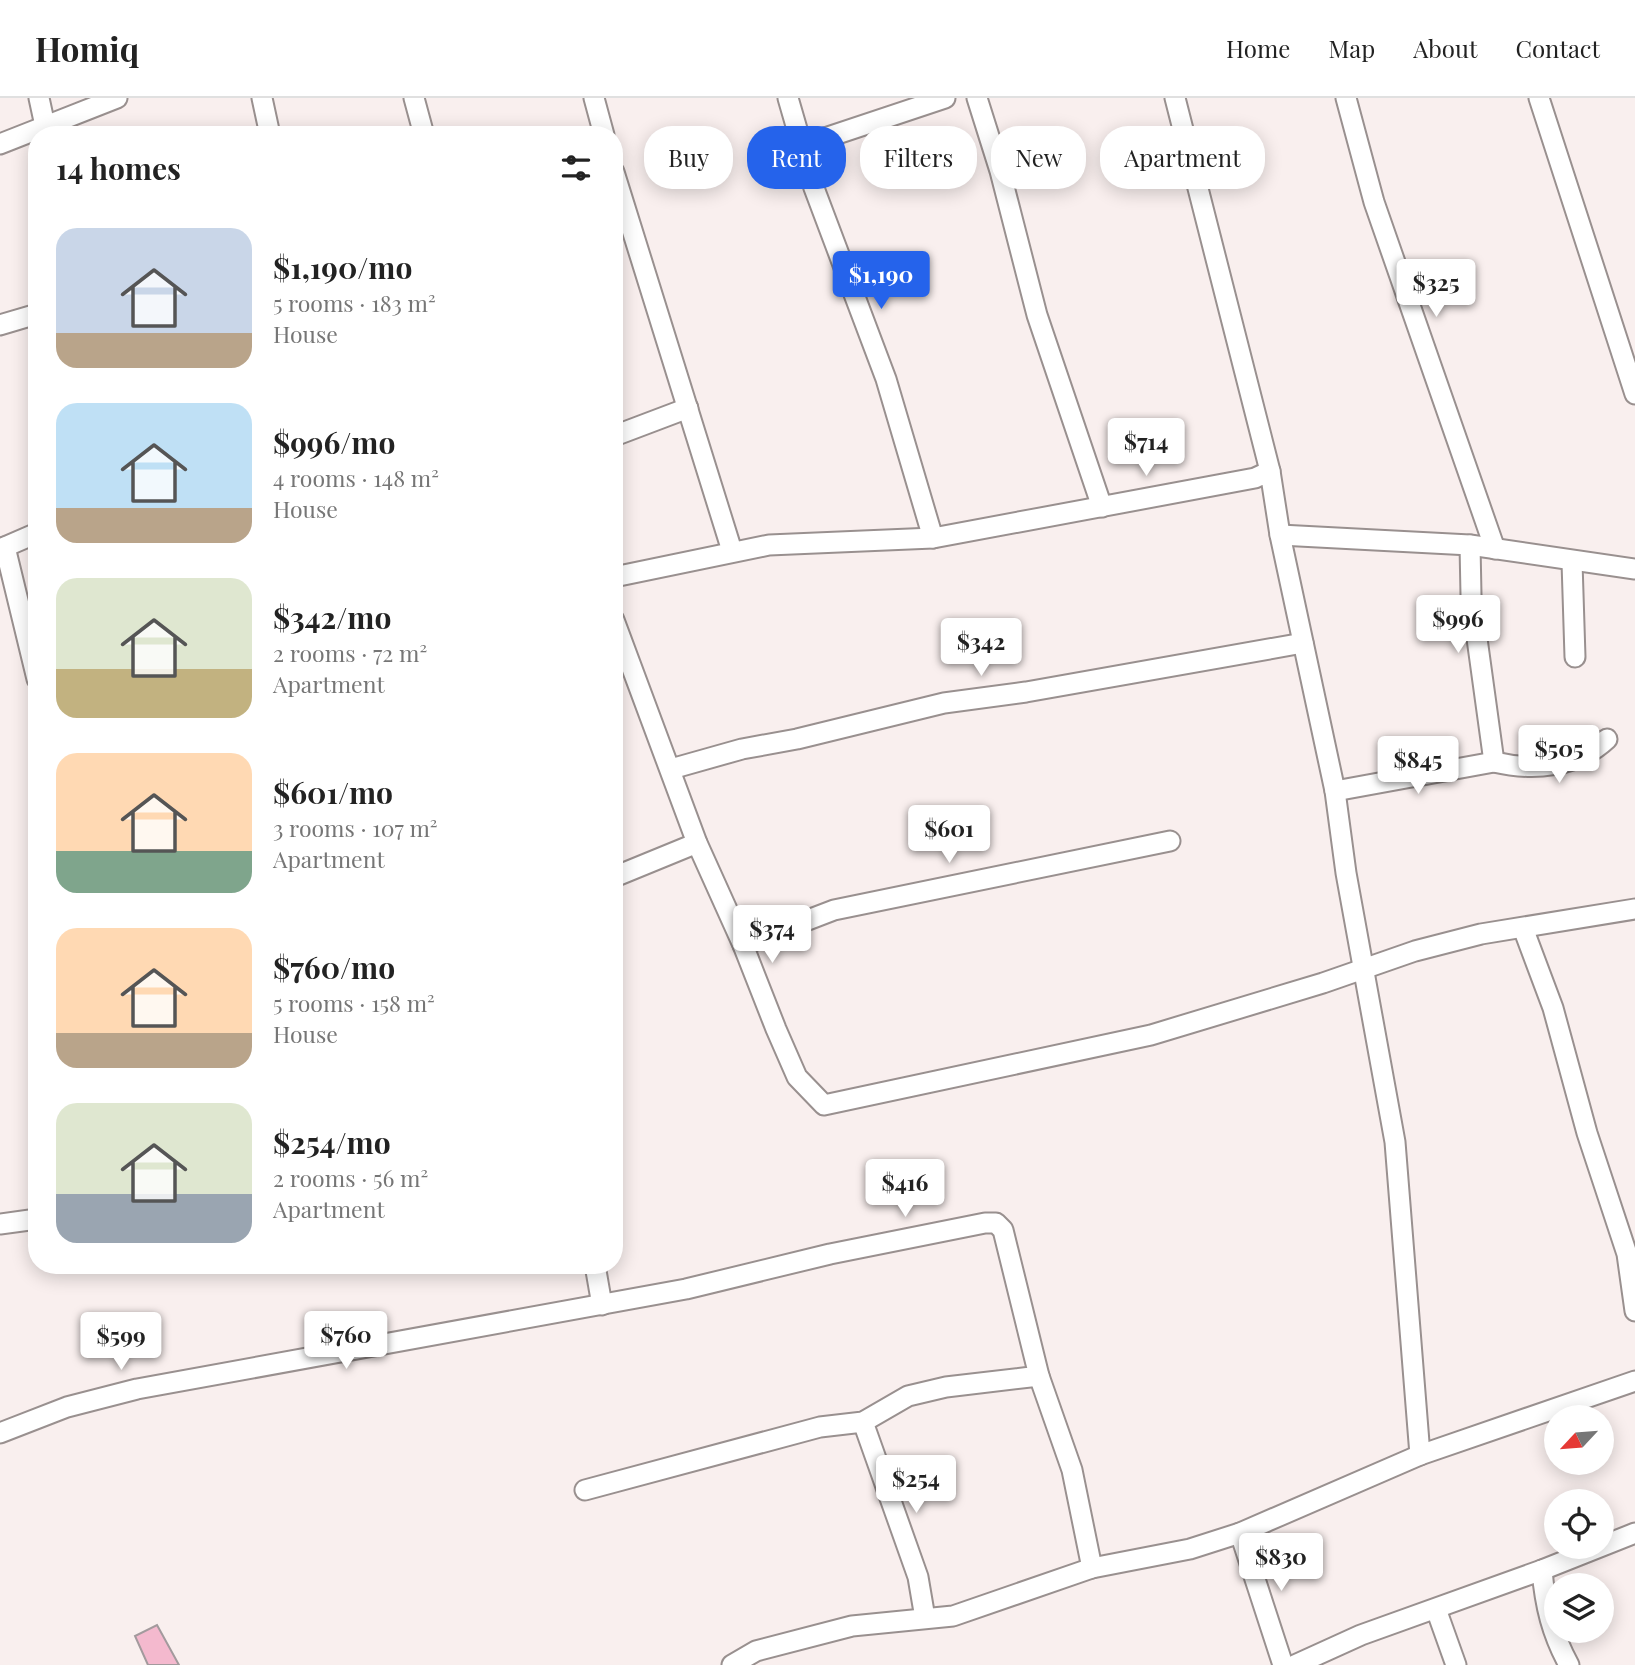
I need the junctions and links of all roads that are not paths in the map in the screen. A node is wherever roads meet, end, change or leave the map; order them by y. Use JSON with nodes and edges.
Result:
{"nodes":[{"id":1,"x":39,"y":98,"type":"edge"},
{"id":2,"x":117,"y":98,"type":"edge"},
{"id":3,"x":262,"y":98,"type":"edge"},
{"id":4,"x":414,"y":98,"type":"edge"},
{"id":5,"x":594,"y":98,"type":"edge"},
{"id":6,"x":788,"y":98,"type":"edge"},
{"id":7,"x":945,"y":98,"type":"edge"},
{"id":8,"x":977,"y":98,"type":"edge"},
{"id":9,"x":1175,"y":98,"type":"edge"},
{"id":10,"x":1346,"y":98,"type":"edge"},
{"id":11,"x":1539,"y":98,"type":"edge"},
{"id":12,"x":45,"y":126,"type":"edge"},
{"id":13,"x":57,"y":126,"type":"edge"},
{"id":14,"x":268,"y":126,"type":"edge"},
{"id":15,"x":422,"y":126,"type":"edge"},
{"id":16,"x":602,"y":126,"type":"edge"},
{"id":17,"x":798,"y":126,"type":"edge"},
{"id":18,"x":846,"y":131,"type":"edge"},
{"id":19,"x":28,"y":136,"type":"edge"},
{"id":20,"x":0,"y":144,"type":"edge"},
{"id":21,"x":816,"y":189,"type":"edge"},
{"id":22,"x":623,"y":201,"type":"edge"},
{"id":23,"x":28,"y":317,"type":"edge"},
{"id":24,"x":0,"y":325,"type":"edge"},
{"id":25,"x":1635,"y":394,"type":"edge"},
{"id":26,"x":688,"y":408,"type":"junction"},
{"id":27,"x":623,"y":433,"type":"edge"},
{"id":28,"x":1270,"y":471,"type":"junction"},
{"id":29,"x":1102,"y":507,"type":"junction"},
{"id":30,"x":1280,"y":535,"type":"junction"},
{"id":31,"x":28,"y":537,"type":"edge"},
{"id":32,"x":933,"y":538,"type":"junction"},
{"id":33,"x":1470,"y":545,"type":"junction"},
{"id":34,"x":3,"y":548,"type":"edge"},
{"id":35,"x":1495,"y":549,"type":"junction"},
{"id":36,"x":732,"y":551,"type":"junction"},
{"id":37,"x":1572,"y":562,"type":"junction"},
{"id":38,"x":1635,"y":569,"type":"edge"},
{"id":39,"x":623,"y":575,"type":"edge"},
{"id":40,"x":1303,"y":643,"type":"junction"},
{"id":41,"x":28,"y":644,"type":"edge"},
{"id":42,"x":623,"y":644,"type":"edge"},
{"id":43,"x":1575,"y":657,"type":"dead end"},
{"id":44,"x":1607,"y":739,"type":"dead end"},
{"id":45,"x":1494,"y":762,"type":"junction"},
{"id":46,"x":671,"y":769,"type":"junction"},
{"id":47,"x":1335,"y":791,"type":"junction"},
{"id":48,"x":1170,"y":841,"type":"dead end"},
{"id":49,"x":697,"y":843,"type":"junction"},
{"id":50,"x":623,"y":873,"type":"edge"},
{"id":51,"x":1635,"y":909,"type":"edge"},
{"id":52,"x":1523,"y":928,"type":"junction"},
{"id":53,"x":743,"y":945,"type":"junction"},
{"id":54,"x":1365,"y":967,"type":"junction"},
{"id":55,"x":28,"y":1220,"type":"edge"},
{"id":56,"x":0,"y":1224,"type":"edge"},
{"id":57,"x":597,"y":1274,"type":"edge"},
{"id":58,"x":602,"y":1306,"type":"junction"},
{"id":59,"x":1635,"y":1311,"type":"edge"},
{"id":60,"x":1039,"y":1376,"type":"junction"},
{"id":61,"x":1635,"y":1381,"type":"edge"},
{"id":62,"x":863,"y":1422,"type":"junction"},
{"id":63,"x":0,"y":1433,"type":"edge"},
{"id":64,"x":1420,"y":1455,"type":"junction"},
{"id":65,"x":585,"y":1490,"type":"dead end"},
{"id":66,"x":1635,"y":1533,"type":"edge"},
{"id":67,"x":1240,"y":1534,"type":"junction"},
{"id":68,"x":1092,"y":1568,"type":"junction"},
{"id":69,"x":1542,"y":1570,"type":"junction"},
{"id":70,"x":1436,"y":1609,"type":"junction"},
{"id":71,"x":925,"y":1618,"type":"junction"},
{"id":72,"x":732,"y":1665,"type":"edge"},
{"id":73,"x":1283,"y":1665,"type":"edge"},
{"id":74,"x":1295,"y":1665,"type":"edge"},
{"id":75,"x":1456,"y":1665,"type":"edge"},
{"id":76,"x":1569,"y":1665,"type":"edge"}],
"edges":[{"from":1,"to":12,"type":"street"},
{"from":2,"to":13,"type":"street"},
{"from":3,"to":14,"type":"street"},
{"from":4,"to":15,"type":"street"},
{"from":5,"to":16,"type":"street"},
{"from":6,"to":17,"type":"street"},
{"from":7,"to":18,"type":"street"},
{"from":8,"to":29,"type":"street"},
{"from":9,"to":28,"type":"street"},
{"from":10,"to":35,"type":"street"},
{"from":11,"to":25,"type":"street"},
{"from":19,"to":20,"type":"street"},
{"from":21,"to":32,"type":"street"},
{"from":22,"to":26,"type":"street"},
{"from":23,"to":24,"type":"street"},
{"from":26,"to":27,"type":"street"},
{"from":26,"to":36,"type":"street"},
{"from":28,"to":29,"type":"street"},
{"from":28,"to":30,"type":"street"},
{"from":29,"to":32,"type":"street"},
{"from":30,"to":33,"type":"street"},
{"from":30,"to":40,"type":"street"},
{"from":31,"to":34,"type":"street"},
{"from":32,"to":36,"type":"street"},
{"from":33,"to":35,"type":"street"},
{"from":33,"to":45,"type":"street"},
{"from":34,"to":41,"type":"street"},
{"from":35,"to":37,"type":"street"},
{"from":36,"to":39,"type":"street"},
{"from":37,"to":38,"type":"street"},
{"from":37,"to":43,"type":"street"},
{"from":40,"to":46,"type":"street"},
{"from":40,"to":47,"type":"street"},
{"from":42,"to":46,"type":"street"},
{"from":44,"to":45,"type":"street"},
{"from":45,"to":47,"type":"street"},
{"from":46,"to":49,"type":"street"},
{"from":47,"to":54,"type":"street"},
{"from":48,"to":53,"type":"street"},
{"from":49,"to":50,"type":"street"},
{"from":49,"to":53,"type":"street"},
{"from":51,"to":52,"type":"street"},
{"from":52,"to":54,"type":"street"},
{"from":52,"to":59,"type":"street"},
{"from":53,"to":54,"type":"street"},
{"from":54,"to":64,"type":"street"},
{"from":55,"to":56,"type":"street"},
{"from":57,"to":58,"type":"street"},
{"from":58,"to":60,"type":"street"},
{"from":58,"to":63,"type":"street"},
{"from":60,"to":62,"type":"street"},
{"from":60,"to":68,"type":"street"},
{"from":61,"to":64,"type":"street"},
{"from":62,"to":65,"type":"street"},
{"from":62,"to":71,"type":"street"},
{"from":64,"to":67,"type":"street"},
{"from":66,"to":69,"type":"street"},
{"from":67,"to":68,"type":"street"},
{"from":67,"to":73,"type":"street"},
{"from":68,"to":71,"type":"street"},
{"from":69,"to":70,"type":"street"},
{"from":69,"to":76,"type":"street"},
{"from":70,"to":74,"type":"street"},
{"from":70,"to":75,"type":"street"},
{"from":71,"to":72,"type":"street"}]}
